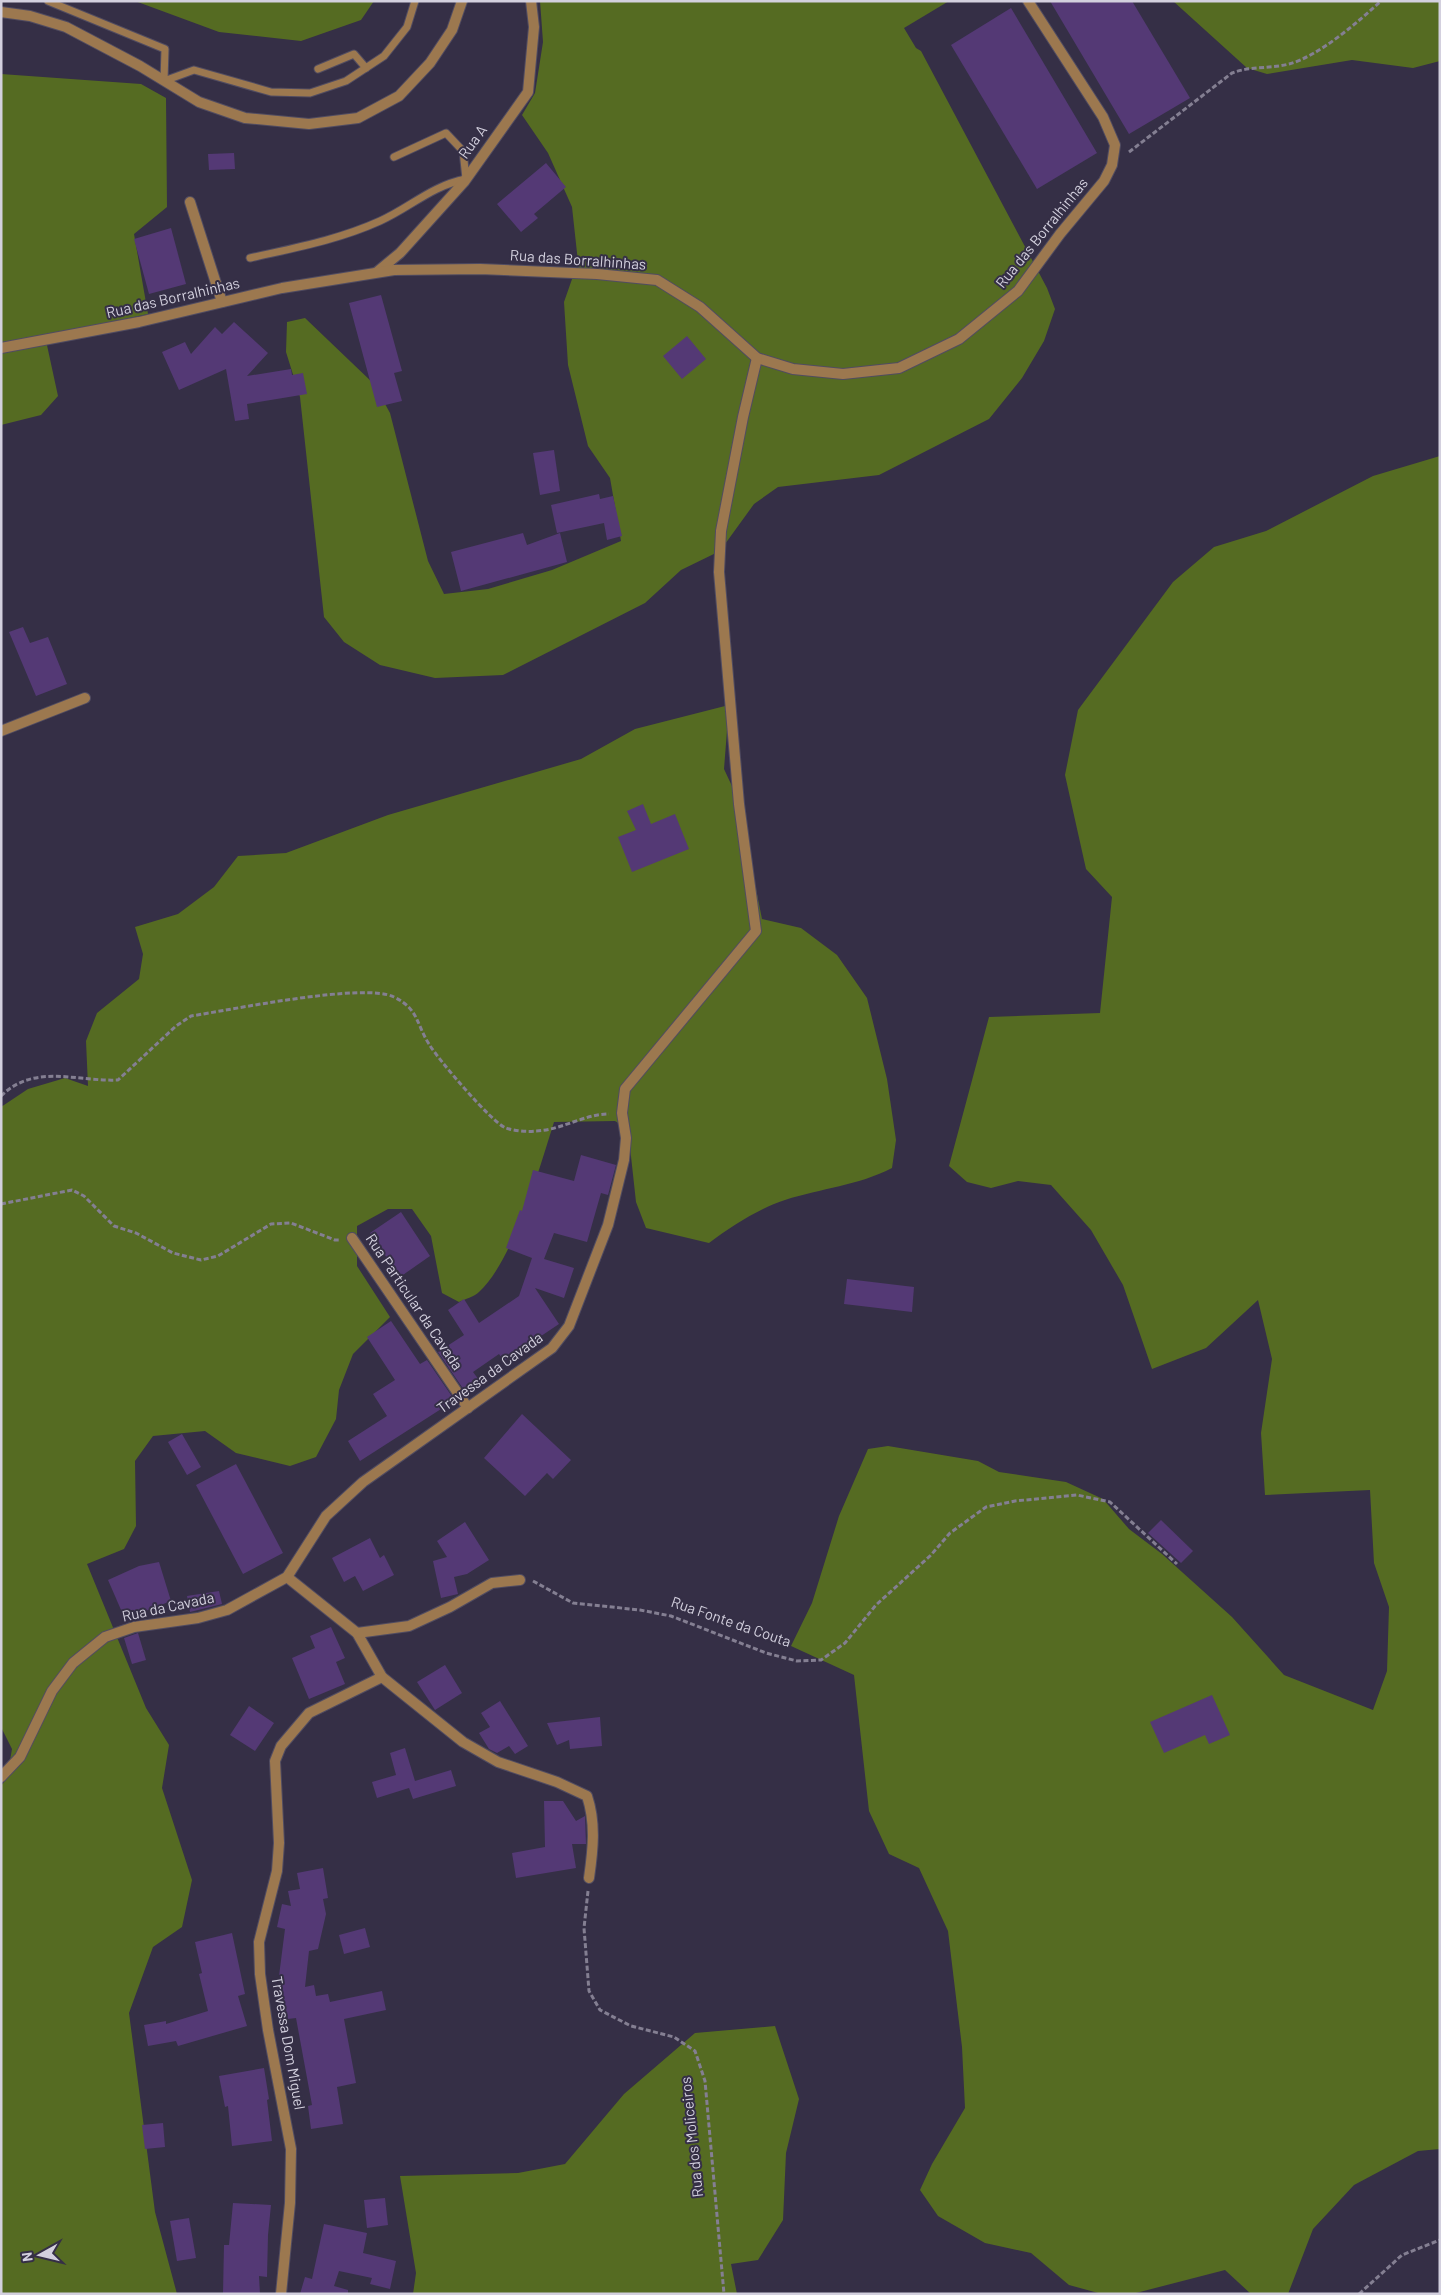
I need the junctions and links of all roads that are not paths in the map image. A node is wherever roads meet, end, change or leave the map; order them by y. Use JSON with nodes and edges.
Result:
{"nodes":[{"id":1,"x":48,"y":1,"type":"edge"},
{"id":2,"x":415,"y":1,"type":"edge"},
{"id":3,"x":462,"y":1,"type":"edge"},
{"id":4,"x":531,"y":1,"type":"edge"},
{"id":5,"x":1028,"y":1,"type":"edge"},
{"id":6,"x":1,"y":12,"type":"edge"},
{"id":7,"x":366,"y":68,"type":"junction"},
{"id":8,"x":318,"y":69,"type":"dead end"},
{"id":9,"x":164,"y":81,"type":"junction"},
{"id":10,"x":394,"y":157,"type":"dead end"},
{"id":11,"x":466,"y":178,"type":"junction"},
{"id":12,"x":190,"y":202,"type":"dead end"},
{"id":13,"x":250,"y":258,"type":"dead end"},
{"id":14,"x":376,"y":273,"type":"junction"},
{"id":15,"x":222,"y":302,"type":"junction"},
{"id":16,"x":1,"y":348,"type":"edge"},
{"id":17,"x":757,"y":358,"type":"junction"},
{"id":18,"x":85,"y":698,"type":"dead end"},
{"id":19,"x":1,"y":731,"type":"edge"},
{"id":20,"x":352,"y":1238,"type":"road end"},
{"id":21,"x":468,"y":1408,"type":"junction"},
{"id":22,"x":287,"y":1577,"type":"junction"},
{"id":23,"x":520,"y":1580,"type":"road end"},
{"id":24,"x":357,"y":1633,"type":"junction"},
{"id":25,"x":382,"y":1677,"type":"junction"},
{"id":26,"x":1,"y":1777,"type":"edge"},
{"id":27,"x":589,"y":1878,"type":"road end"},
{"id":28,"x":281,"y":2294,"type":"edge"}],
"edges":[{"from":1,"to":9,"type":"lane"},
{"from":2,"to":7,"type":"lane"},
{"from":3,"to":9,"type":"street"},
{"from":4,"to":11,"type":"street","name":"Rua A"},
{"from":5,"to":17,"type":"street","name":"Rua das Borralhinhas"},
{"from":6,"to":9,"type":"street"},
{"from":7,"to":8,"type":"lane"},
{"from":7,"to":9,"type":"lane"},
{"from":10,"to":11,"type":"lane"},
{"from":11,"to":13,"type":"lane"},
{"from":11,"to":14,"type":"street","name":"Rua A"},
{"from":12,"to":15,"type":"street"},
{"from":14,"to":15,"type":"street","name":"Rua das Borralhinhas"},
{"from":14,"to":17,"type":"street","name":"Rua das Borralhinhas"},
{"from":15,"to":16,"type":"street","name":"Rua das Borralhinhas"},
{"from":17,"to":21,"type":"street","name":"Travessa da Cavada"},
{"from":18,"to":19,"type":"street"},
{"from":20,"to":21,"type":"street","name":"Rua Particular da Cavada"},
{"from":21,"to":22,"type":"street","name":"Travessa da Cavada"},
{"from":22,"to":24,"type":"street"},
{"from":22,"to":26,"type":"street","name":"Rua da Cavada"},
{"from":23,"to":24,"type":"street"},
{"from":24,"to":25,"type":"street"},
{"from":25,"to":27,"type":"street"},
{"from":25,"to":28,"type":"street","name":"Travessa Dom Miguel"}]}
